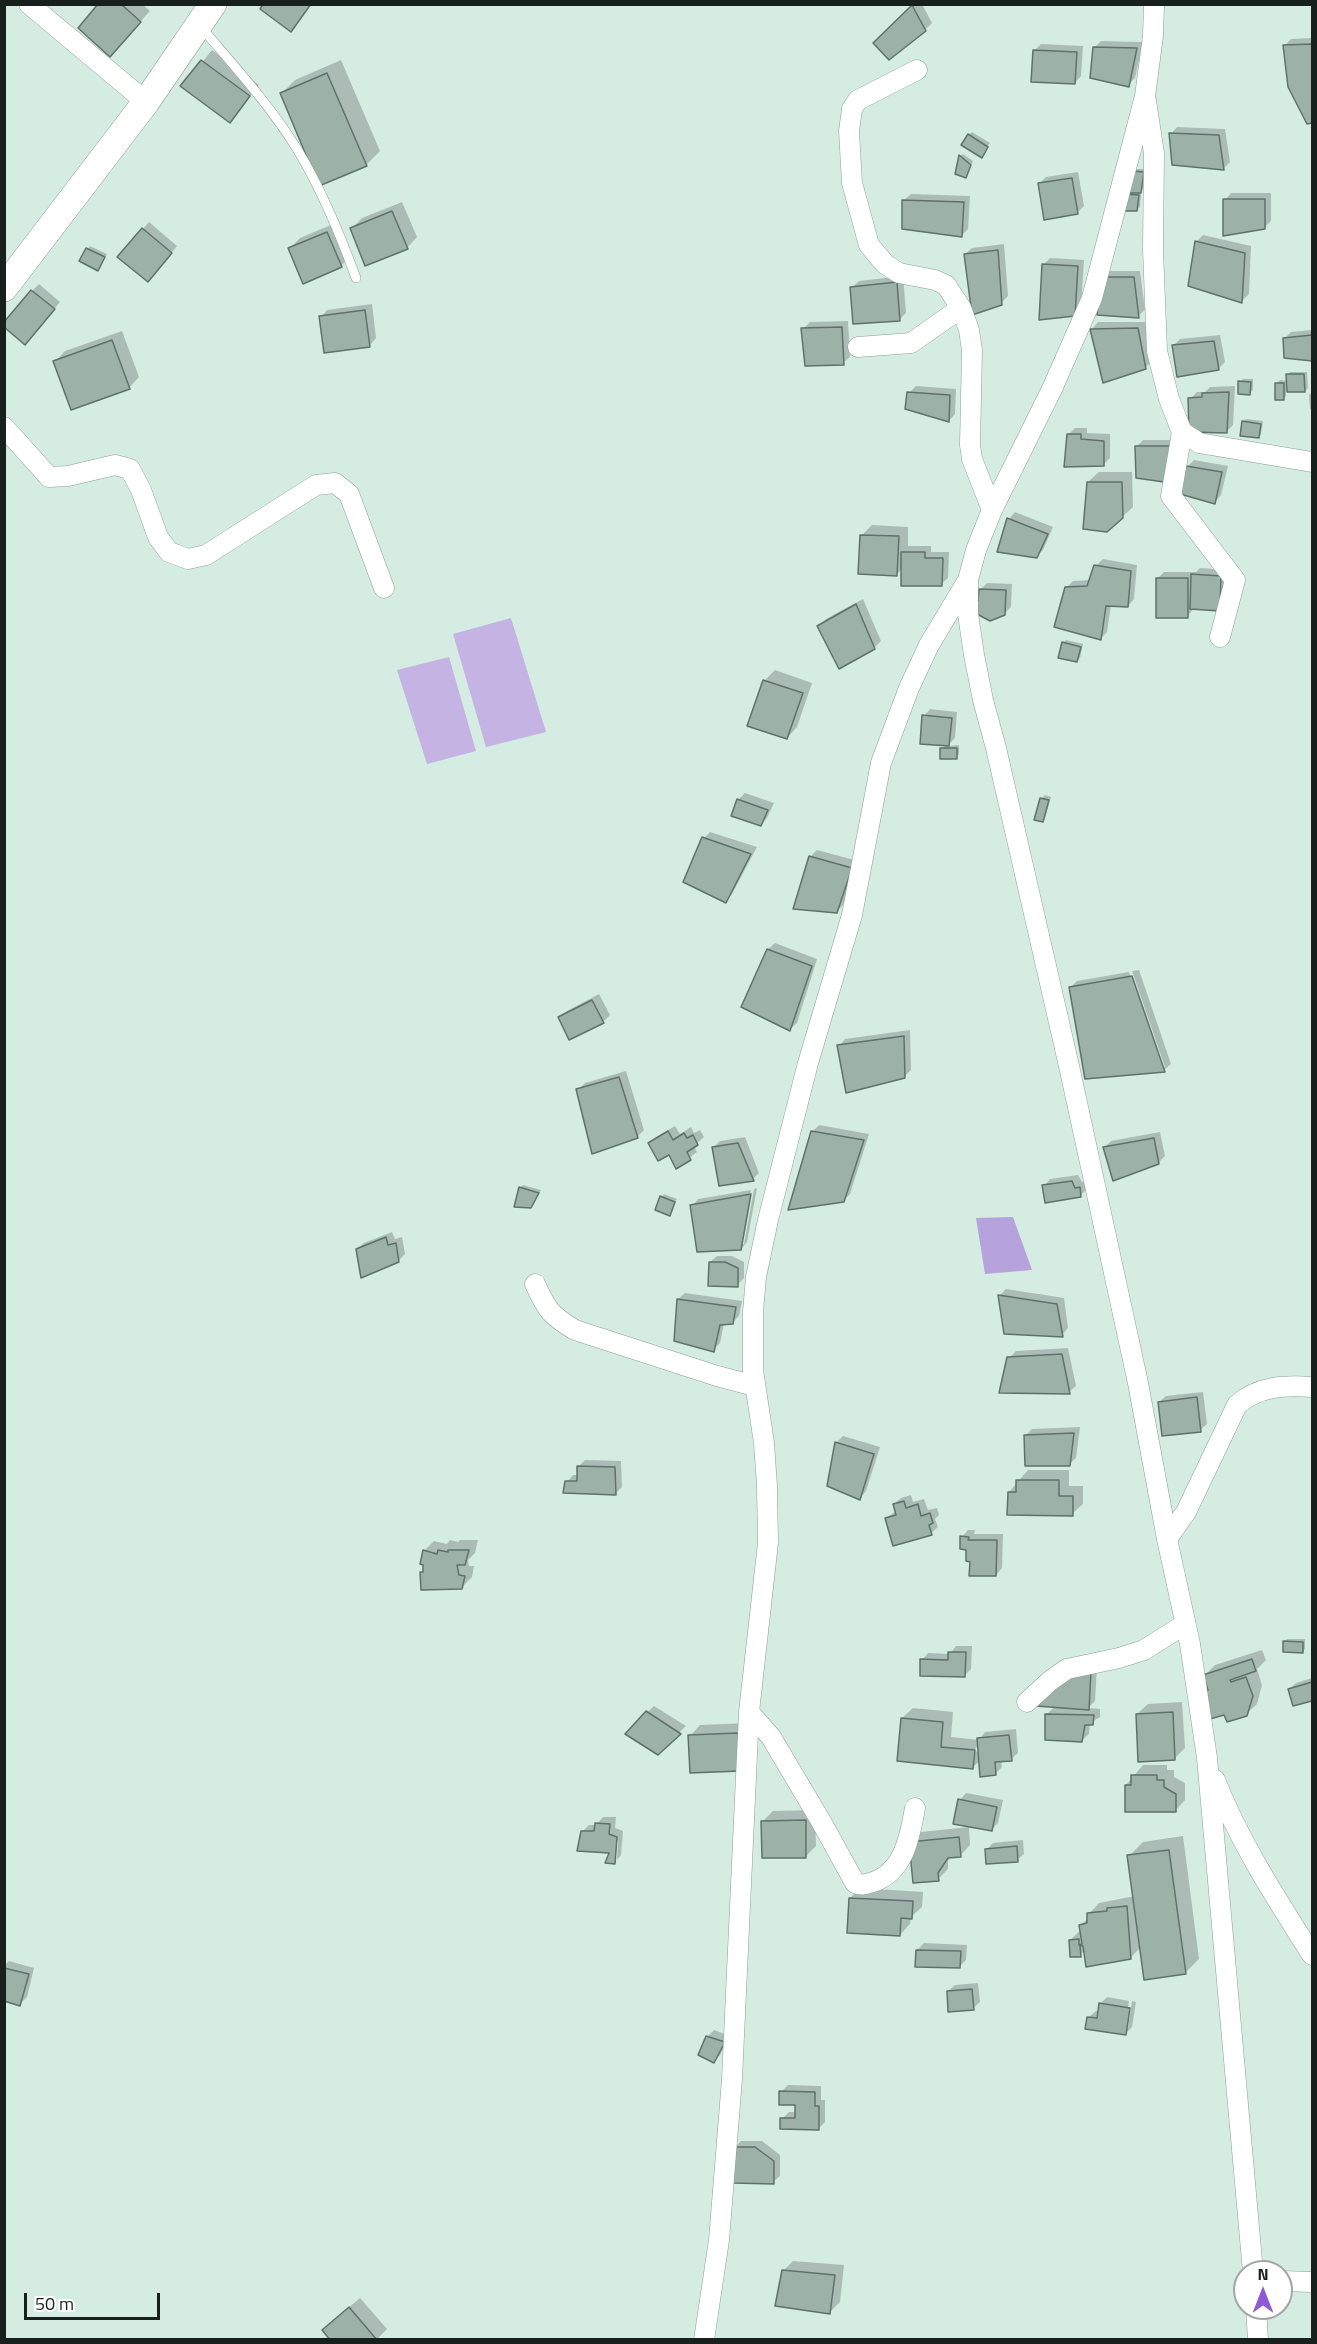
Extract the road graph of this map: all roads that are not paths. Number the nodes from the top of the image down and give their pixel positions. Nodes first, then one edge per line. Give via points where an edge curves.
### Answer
1 (29, 4) edge
2 (1154, 4) edge
3 (206, 15) edge
4 (916, 70) dead end
5 (1145, 96) junction
6 (146, 102) junction
7 (356, 278) dead end
8 (4, 288) edge
9 (961, 308) junction
10 (858, 347) dead end
11 (4, 427) edge
12 (1182, 432) junction
13 (1312, 462) edge
14 (992, 510) junction
15 (968, 580) junction
16 (384, 588) dead end
17 (1220, 637) dead end
18 (535, 1284) dead end
19 (755, 1386) junction
20 (1312, 1388) edge
21 (1167, 1539) junction
22 (1185, 1624) junction
23 (1027, 1702) dead end
24 (749, 1712) junction
25 (1207, 1758) junction
26 (915, 1808) dead end
27 (1312, 1955) edge
28 (1252, 2260) edge
29 (1293, 2282) edge
30 (1312, 2283) edge
31 (1257, 2320) edge
32 (704, 2340) edge
33 (1258, 2340) edge

1 - 6 street
2 - 5 street
3 - 6 main road
3 - 7 lane via 297,149 336,222
4 - 9 street via 858,100 852,110 852,183 869,245 885,264 899,273 946,285
5 - 12 street via 1154,153 1157,351
5 - 14 street via 1092,297
6 - 8 main road
9 - 10 street via 911,343
9 - 14 street via 972,350 970,446
11 - 16 street via 49,477 115,465 130,470 158,537 169,552 188,559 206,555 316,485 335,483 349,494
12 - 13 street via 1199,443
12 - 17 street via 1171,496 1235,580
14 - 15 street
15 - 19 street via 929,645 880,763 852,915 802,1085 756,1277
15 - 21 street via 968,614 983,700 1138,1383
18 - 19 street via 555,1318 575,1330
19 - 24 street via 768,1486 768,1543
20 - 21 street via 1264,1389 1237,1405 1186,1512
21 - 22 street
22 - 23 street via 1144,1650 1067,1669
22 - 25 street
24 - 26 street via 771,1737 855,1883 877,1880 900,1861
24 - 32 street via 732,2079 719,2240
25 - 27 street via 1240,1837
25 - 28 street
29 - 30 street
31 - 33 street

